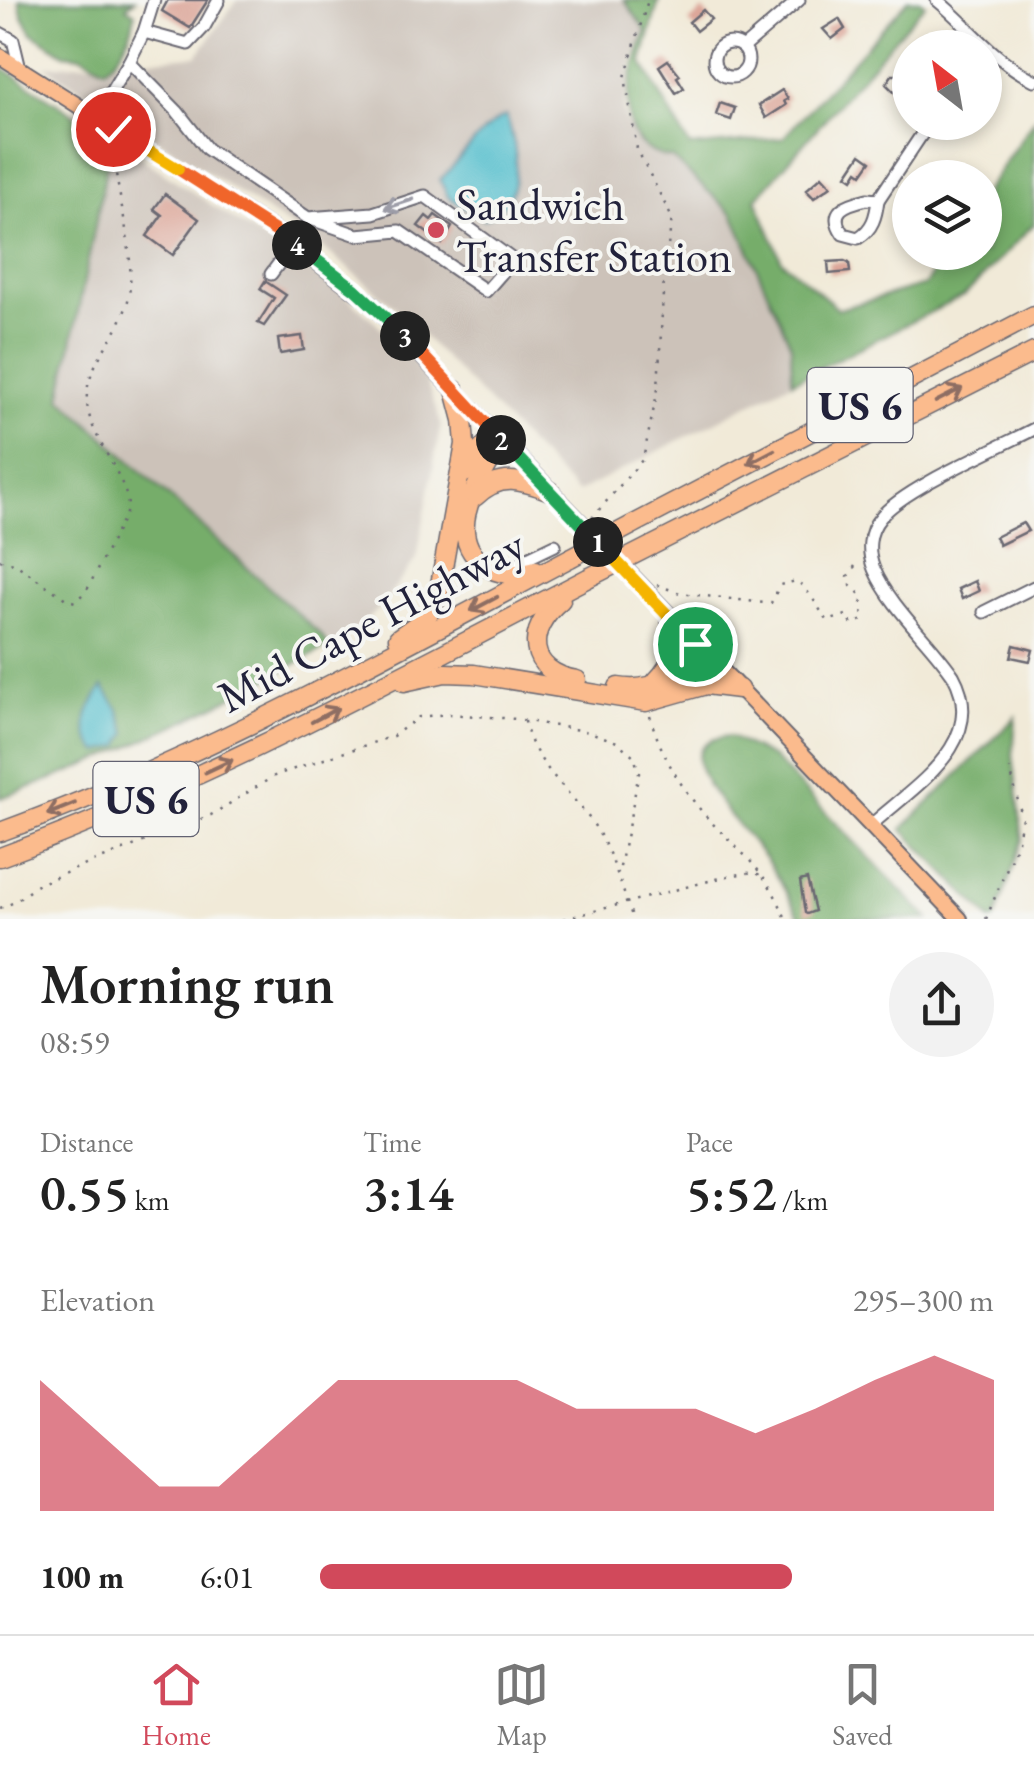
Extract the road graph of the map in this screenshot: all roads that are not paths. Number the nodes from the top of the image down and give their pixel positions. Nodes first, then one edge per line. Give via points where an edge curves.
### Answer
1 (154, 0) edge
2 (219, 0) edge
3 (798, 0) edge
4 (936, 0) edge
5 (970, 30) edge
6 (144, 32) junction
7 (0, 33) edge
8 (744, 48) dead end
9 (0, 56) edge
10 (129, 62) junction
11 (1002, 63) edge
12 (20, 69) junction
13 (1034, 80) edge
14 (95, 118) junction
15 (918, 140) edge
16 (878, 200) dead end
17 (308, 218) junction
18 (294, 243) junction
19 (271, 274) dead end
20 (1034, 312) edge
21 (1034, 352) edge
22 (455, 390) junction
23 (1034, 429) edge
24 (499, 437) junction
25 (550, 492) junction
26 (463, 498) junction
27 (555, 545) dead end
28 (570, 558) junction
29 (496, 572) junction
30 (588, 578) junction
31 (1034, 587) edge
32 (984, 612) dead end
33 (670, 618) junction
34 (707, 656) junction
35 (739, 689) junction
36 (675, 695) junction
37 (361, 696) junction
38 (646, 696) junction
39 (278, 712) junction
40 (289, 734) junction
41 (870, 826) junction
42 (0, 832) edge
43 (0, 857) edge
44 (960, 919) edge

1 - 6 street
2 - 6 street via 188,44
3 - 8 street
4 - 5 street
6 - 10 street
7 - 12 street via 12,40
9 - 12 main road
10 - 14 street
10 - 17 street via 207,149
11 - 13 street
12 - 14 main road
14 - 18 main road
15 - 16 street
17 -> 17 street via 357,235 399,231 486,291 513,260 425,196 373,212
18 - 19 street
18 - 22 main road via 371,303
20 -> 28 highway, Mid Cape Highway / US 6, bridge
30 -> 21 highway, Mid Cape Highway / US 6, bridge
22 - 24 main road
22 - 26 highway via 465,436
23 - 41 street via 911,493 872,531 874,570 952,675 965,712 945,756
24 - 25 main road
24 - 26 highway
25 - 26 highway via 502,480
25 - 33 main road
26 - 29 highway via 469,548
26 - 39 highway via 427,618
27 - 29 street
28 - 29 highway via 524,573
28 -> 39 highway, Mid Cape Highway / US 6
30 - 37 highway, Mid Cape Highway / US 6
30 - 38 highway via 539,624 536,645 543,664 561,678
31 - 32 street
33 - 34 main road
33 - 38 highway via 672,658
34 - 35 main road
34 - 36 highway
34 - 38 highway
35 - 36 highway via 706,685
35 - 41 main road
36 - 38 highway
37 - 38 highway via 459,673
40 -> 37 highway, Mid Cape Highway / US 6
39 - 40 street
39 -> 42 highway, Mid Cape Highway / US 6 via 175,762
43 -> 40 highway, Mid Cape Highway / US 6
41 - 44 main road

